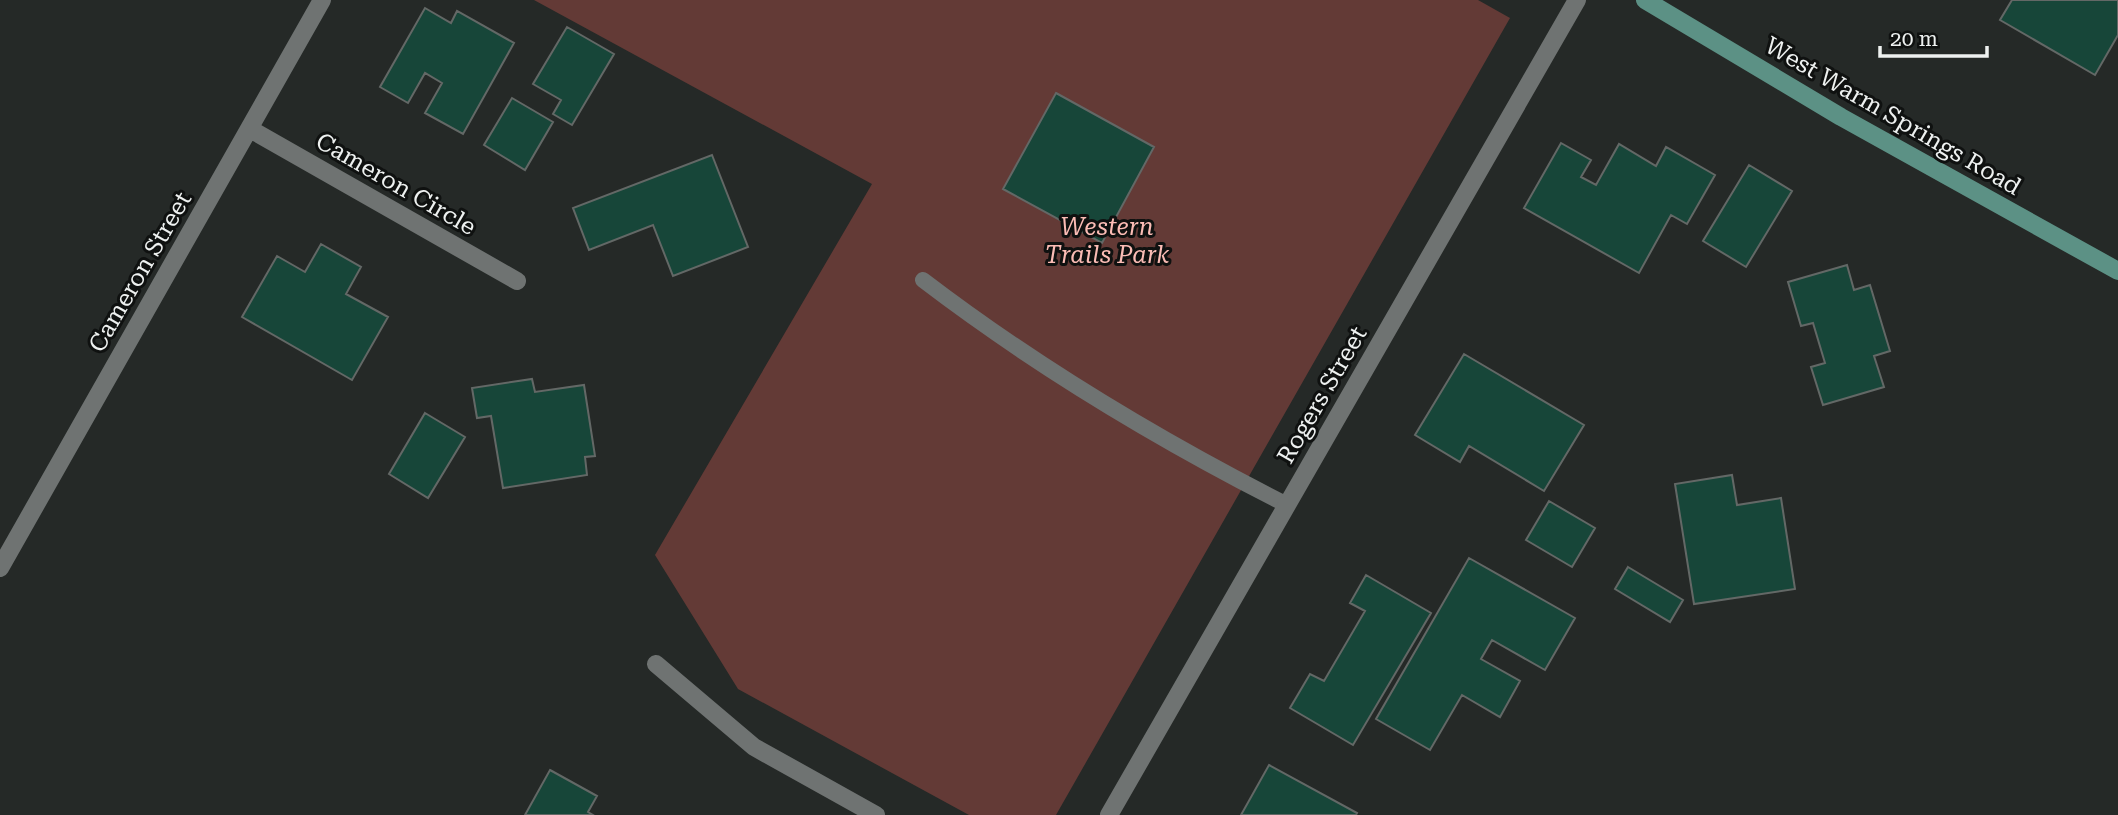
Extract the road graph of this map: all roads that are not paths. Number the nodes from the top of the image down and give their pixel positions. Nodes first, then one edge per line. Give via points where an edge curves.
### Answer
1 (322, 0) edge
2 (1577, 0) edge
3 (1645, 0) edge
4 (250, 129) junction
5 (2118, 271) edge
6 (923, 280) dead end
7 (517, 281) dead end
8 (1287, 505) junction
9 (0, 568) edge
10 (656, 664) dead end
11 (876, 815) edge
12 (1109, 815) edge

1 - 4 street, Cameron Street
2 - 8 street, Rogers Street
3 - 5 main road, West Warm Springs Road via 1841,117
4 - 7 street, Cameron Circle
4 - 9 street, Cameron Street
6 - 8 lane via 996,335 1126,418
8 - 12 street, Rogers Street
10 - 11 street via 754,747

